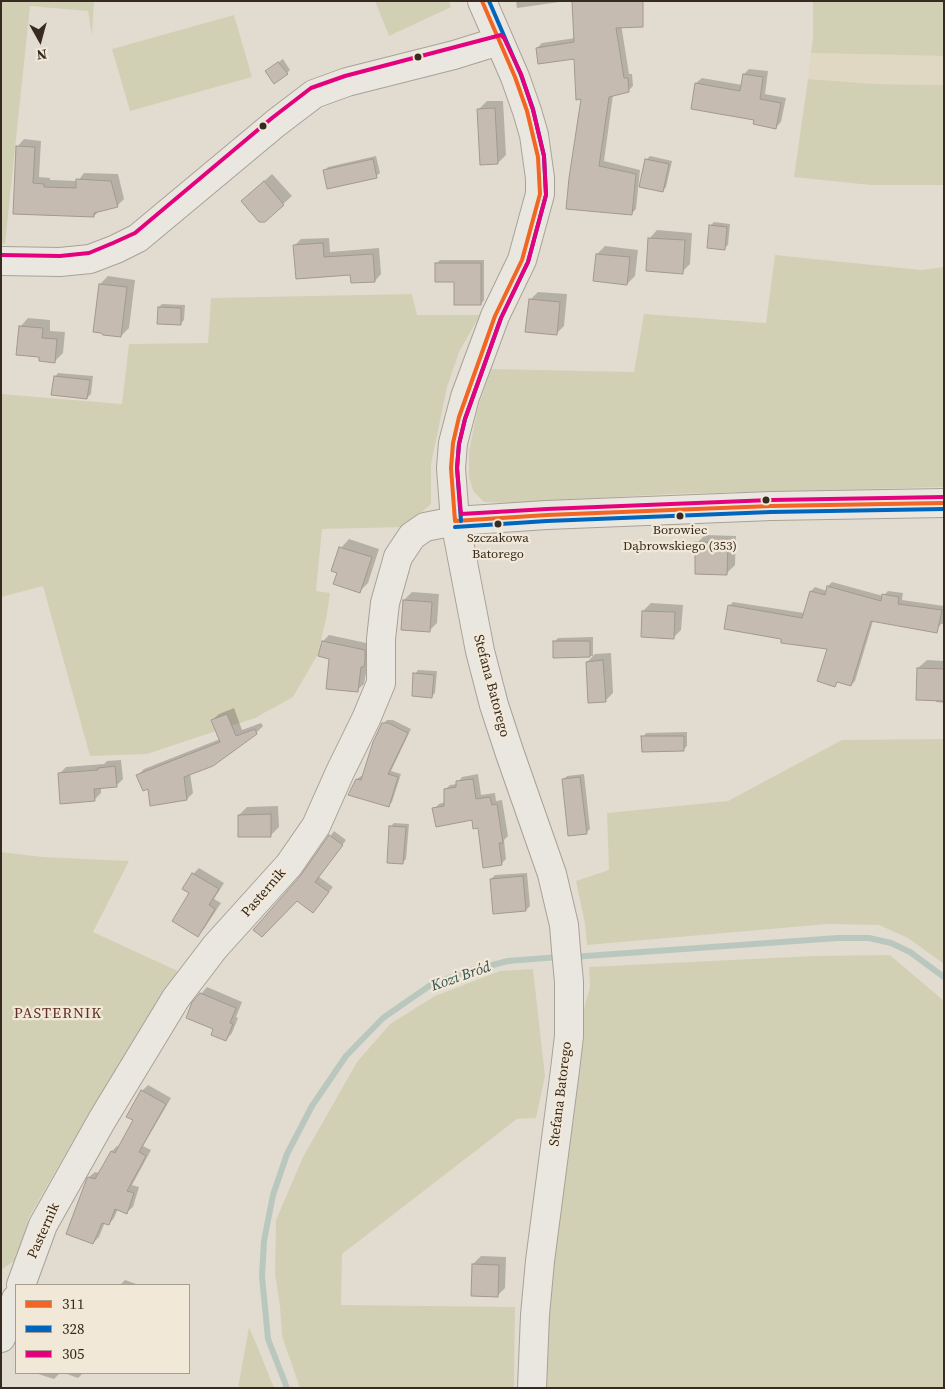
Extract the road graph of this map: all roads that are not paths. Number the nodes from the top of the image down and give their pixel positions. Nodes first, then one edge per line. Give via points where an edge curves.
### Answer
1 (482, 1) edge
2 (499, 41) junction
3 (1, 261) edge
4 (944, 503) edge
5 (456, 521) junction
6 (25, 1275) edge
7 (1, 1284) edge
8 (15, 1302) edge
9 (1, 1338) edge
10 (532, 1388) edge

1 - 2 street, Stefana Batorego
2 - 3 street via 314,94 138,238 116,249 90,259
2 - 5 street, Stefana Batorego via 528,111 538,157 540,194 522,260 495,316 459,417 451,468
4 - 5 street, Pasternik via 771,506
5 - 6 street, Pasternik via 425,528 412,536 398,557 385,603 381,683 316,826 176,998 43,1224
5 - 10 street, Stefana Batorego via 480,651 494,705 552,874 564,925 569,982 566,1070 540,1261
6 - 7 street, Pasternik
8 - 9 street

